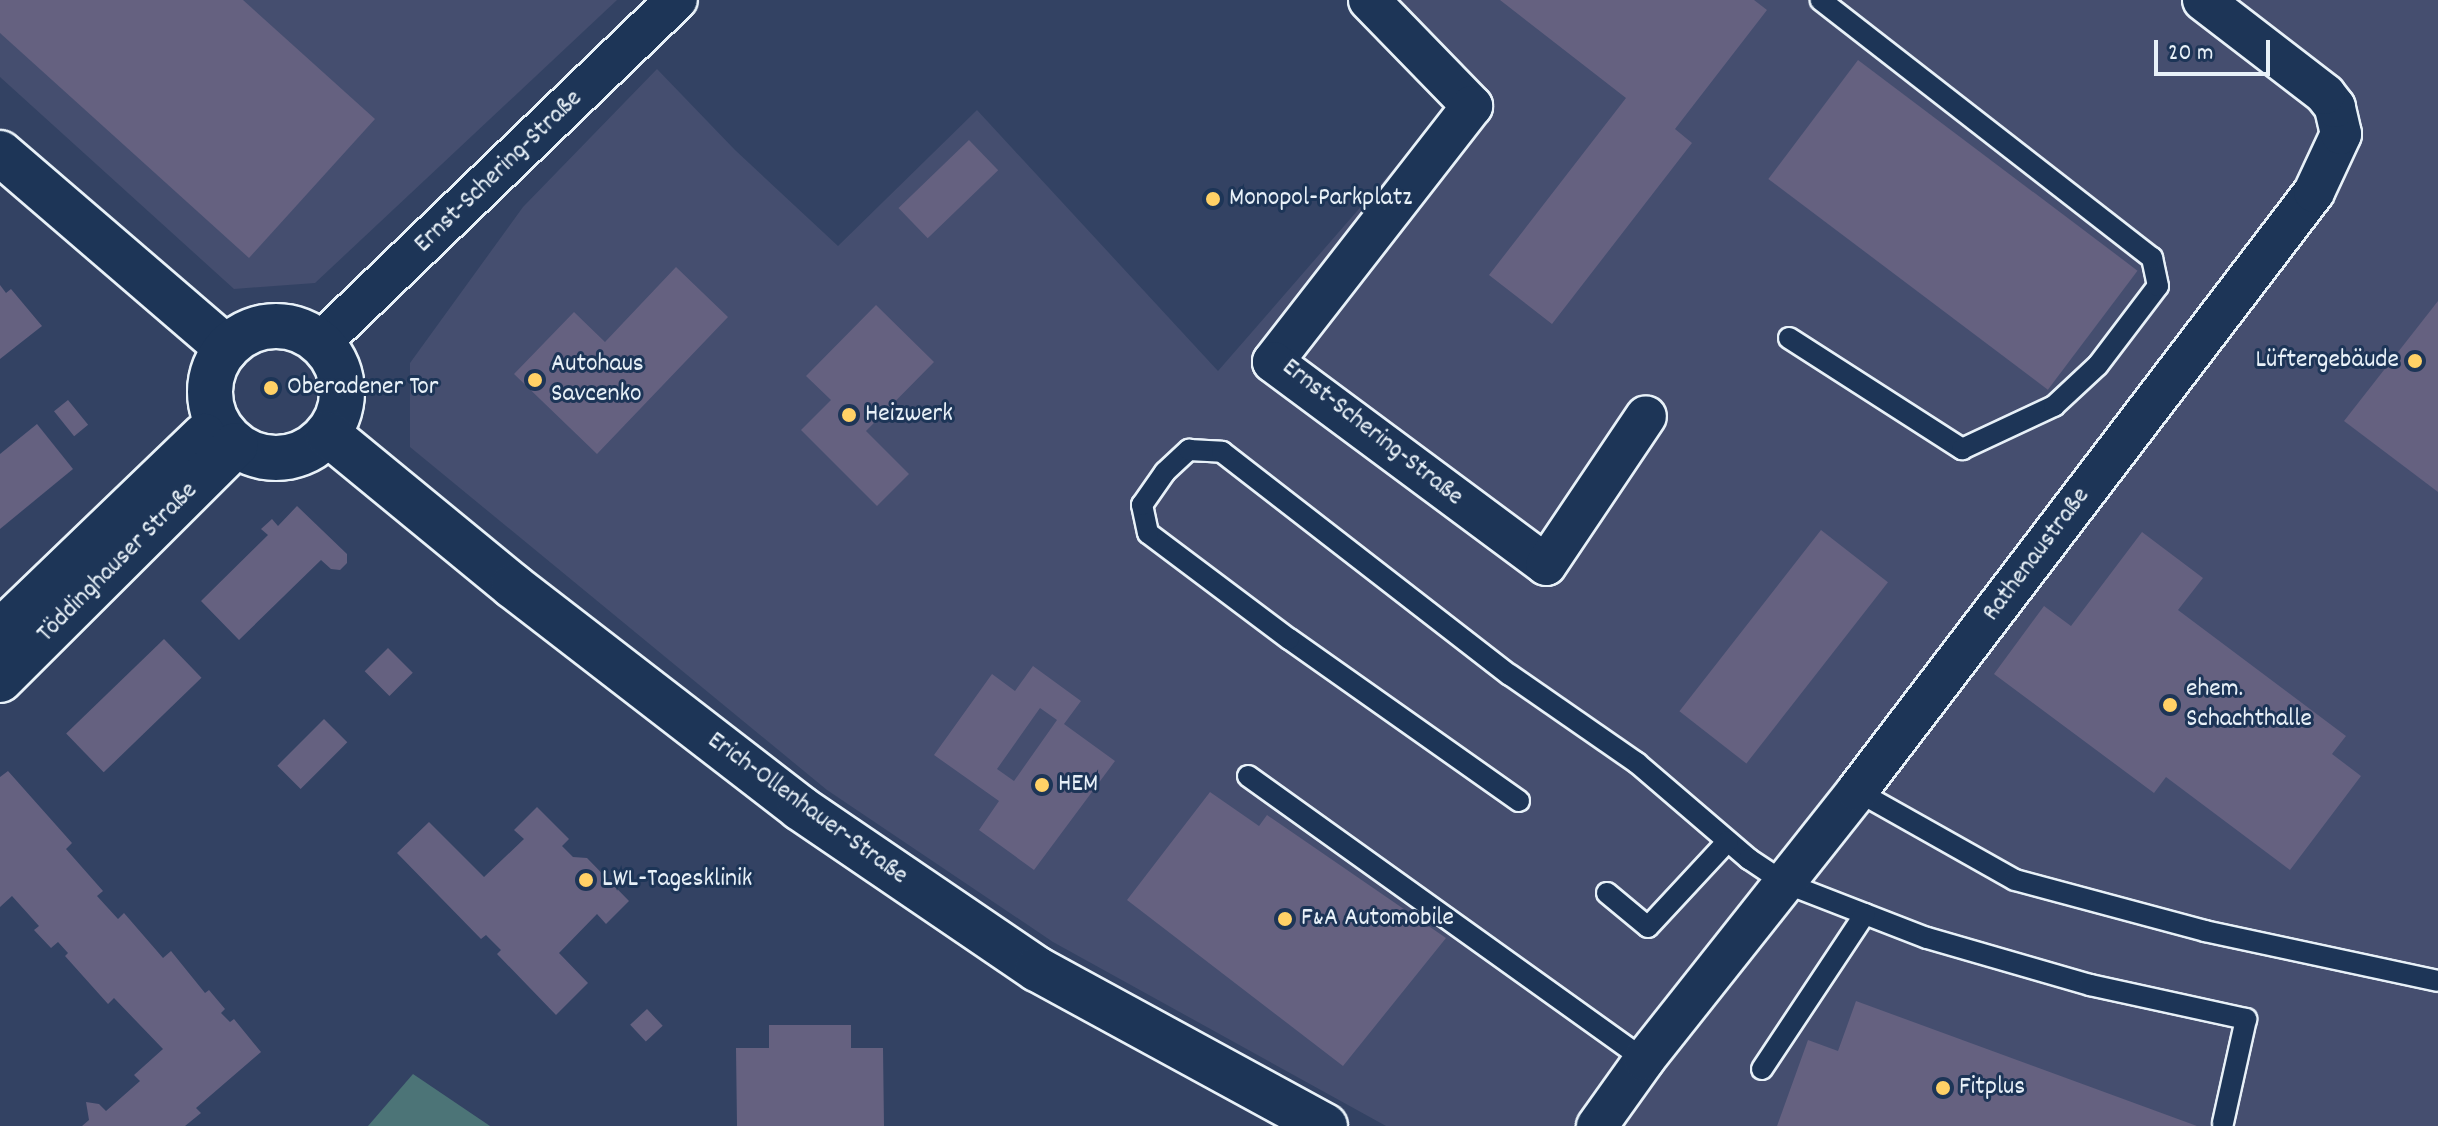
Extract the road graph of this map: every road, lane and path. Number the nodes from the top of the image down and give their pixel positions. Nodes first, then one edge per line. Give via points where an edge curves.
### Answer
1 (677, 0) edge
2 (1369, 0) edge
3 (1821, 0) edge
4 (2203, 0) edge
5 (0, 153) edge
6 (1789, 338) dead end
7 (320, 343) junction
8 (227, 348) junction
9 (1646, 416) dead end
10 (226, 434) junction
11 (328, 434) junction
12 (0, 632) edge
13 (0, 680) edge
14 (1248, 776) dead end
15 (1857, 791) junction
16 (1519, 801) dead end
17 (1728, 841) junction
18 (1785, 883) junction
19 (1607, 893) dead end
20 (1865, 914) junction
21 (2438, 981) edge
22 (1644, 1060) junction
23 (1762, 1069) dead end
24 (2223, 1123) dead end
25 (1325, 1126) edge
26 (1597, 1126) edge

1 - 7 street, Ernst-Schering-Straße
2 - 9 street, Ernst-Schering-Straße via 1472,106 1273,362 1546,565
3 - 6 lane via 2152,258 2158,286 2098,365 2054,406 1962,449
4 - 15 street, Rathenaustraße via 2325,94 2341,120 2336,150 2314,192
5 - 8 street
7 - 8 street via 298,330 273,326 247,333
7 - 11 street via 336,363 342,387 339,412
8 - 10 street via 211,384 211,404
10 - 11 street via 259,456 284,458 308,451
10 - 12 street, Töddinghauser Straße
10 - 13 street, Töddinghauser Straße
11 - 25 street, Erich-Ollenhauer-Straße via 501,577 800,808 1037,969
14 - 22 lane
15 - 18 street, Rathenaustraße
15 - 21 lane via 2015,880 2190,927
16 - 17 lane via 1148,533 1142,505 1165,472 1189,450 1222,452 1510,675 1637,763
17 - 18 lane
17 - 19 lane via 1648,927
18 - 20 lane
18 - 22 street, Rathenaustraße
20 - 23 lane
20 - 24 lane via 1927,938 2090,985 2246,1019
22 - 26 street, Rathenaustraße

